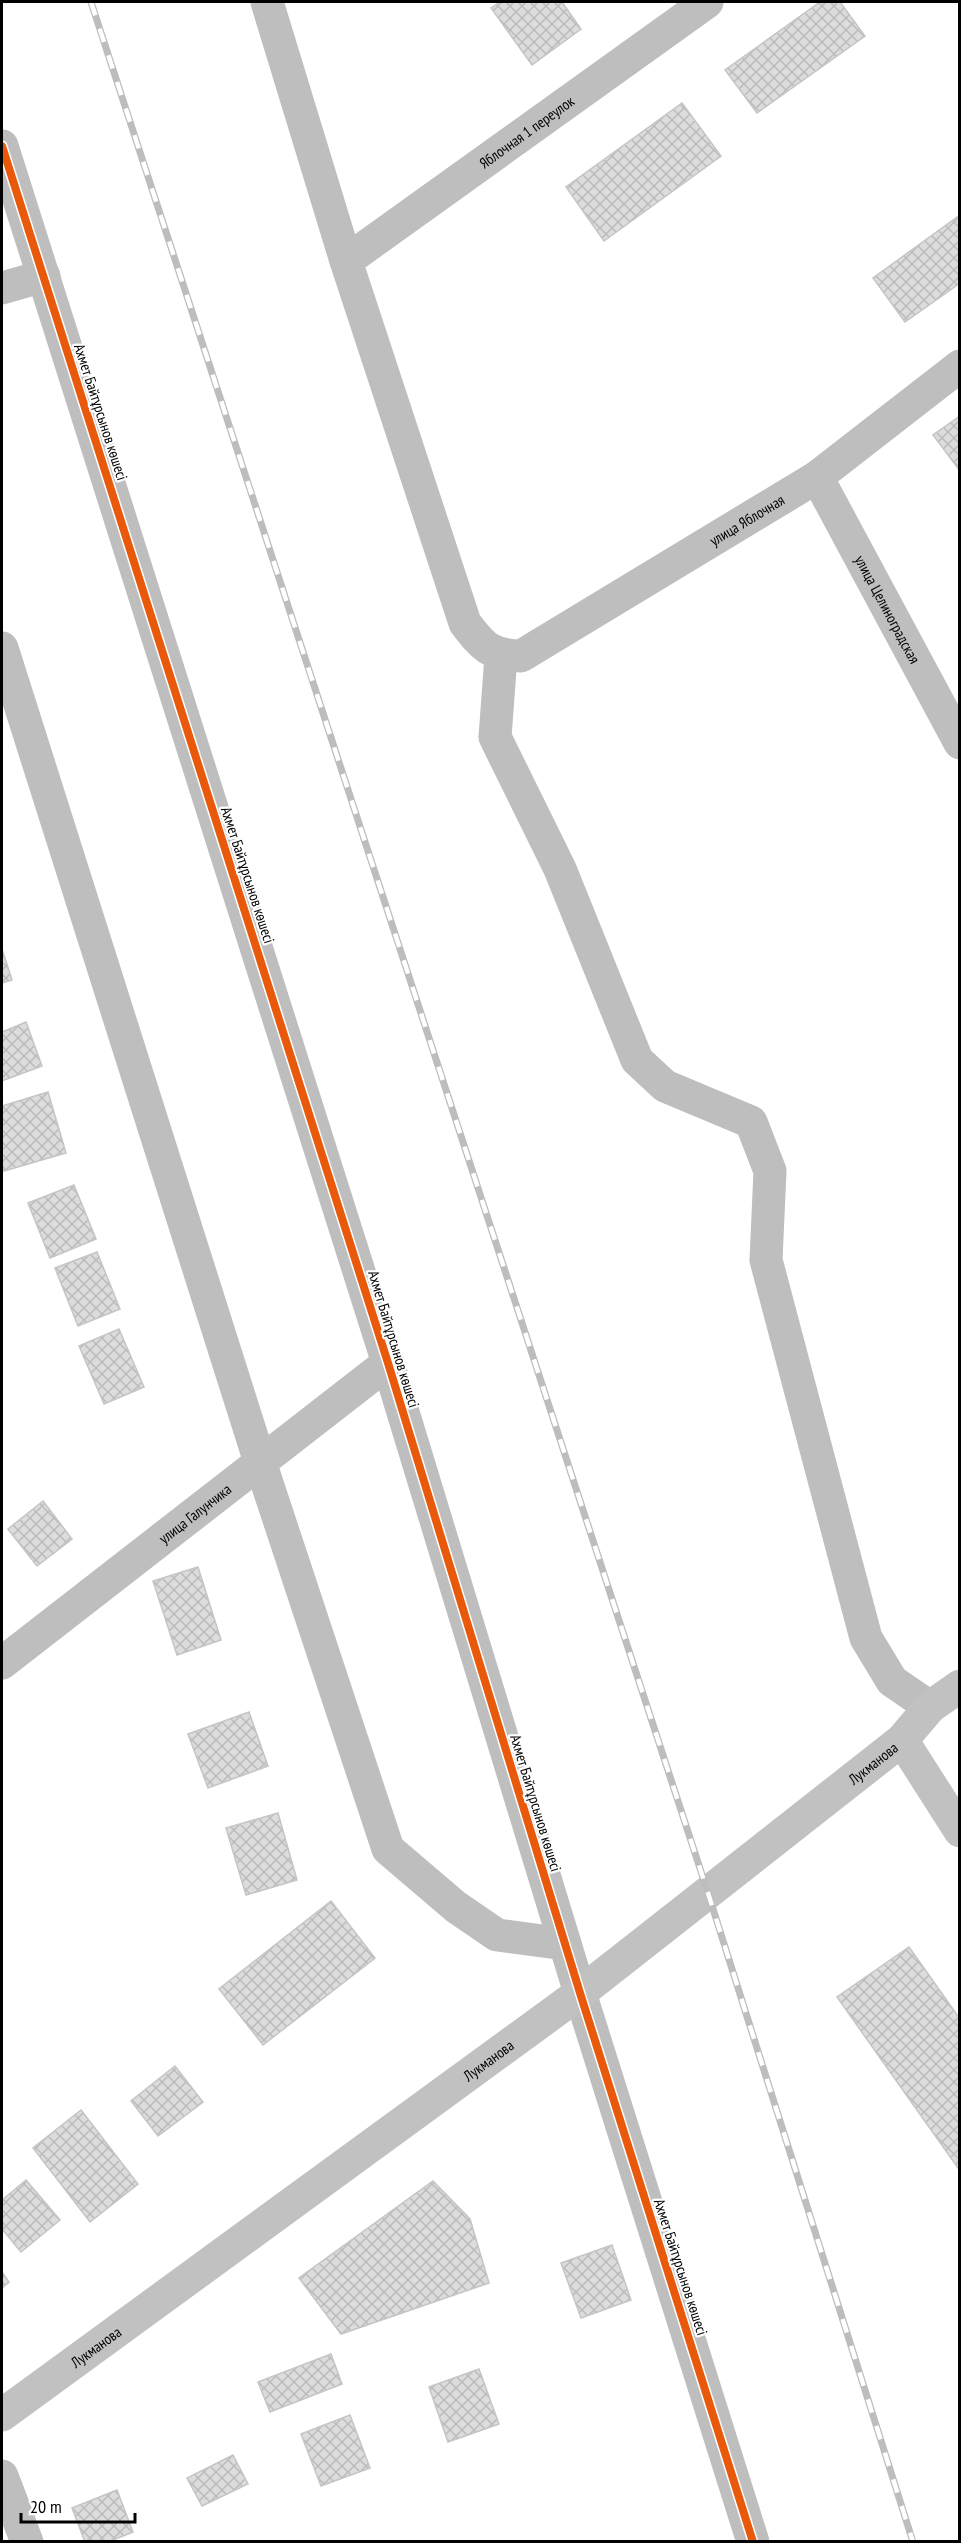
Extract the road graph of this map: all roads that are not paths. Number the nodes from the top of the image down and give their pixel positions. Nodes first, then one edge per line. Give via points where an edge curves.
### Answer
1 (267, 2) edge
2 (707, 2) edge
3 (2, 146) edge
4 (346, 261) junction
5 (44, 276) junction
6 (2, 288) edge
7 (960, 366) edge
8 (817, 477) junction
9 (2, 648) edge
10 (511, 656) junction
11 (960, 743) edge
12 (388, 1363) junction
13 (260, 1462) junction
14 (2, 1663) edge
15 (960, 1686) edge
16 (930, 1707) junction
17 (902, 1740) junction
18 (960, 1830) edge
19 (565, 1944) junction
20 (580, 1993) junction
21 (2, 2415) edge
22 (2, 2476) edge
23 (27, 2541) edge
24 (753, 2541) edge

1 - 4 street
2 - 4 street, Яблочная 1 переулок
3 - 5 street, Ахмет Байтұрсынов көшесі
4 - 10 street via 465,623 480,643
5 - 6 street
5 - 12 street, Ахмет Байтұрсынов көшесі
7 - 8 street, улица Яблочная
8 - 10 street, улица Яблочная
8 - 11 street, улица Целиноградская
9 - 13 street
10 - 16 street via 495,738 560,869 637,1060 664,1086 751,1122 770,1171 766,1260 867,1638 892,1681
12 - 13 street, улица Галунчика
12 - 19 street, Ахмет Байтұрсынов көшесі
13 - 14 street, улица Галунчика
13 - 19 street via 388,1849 497,1935
15 - 16 street, Лукманова
16 - 17 street, Лукманова
17 - 18 street
17 - 20 street, Лукманова
19 - 20 street, Ахмет Байтұрсынов көшесі
20 - 21 street, Лукманова
20 - 24 street, Ахмет Байтұрсынов көшесі
22 - 23 street

